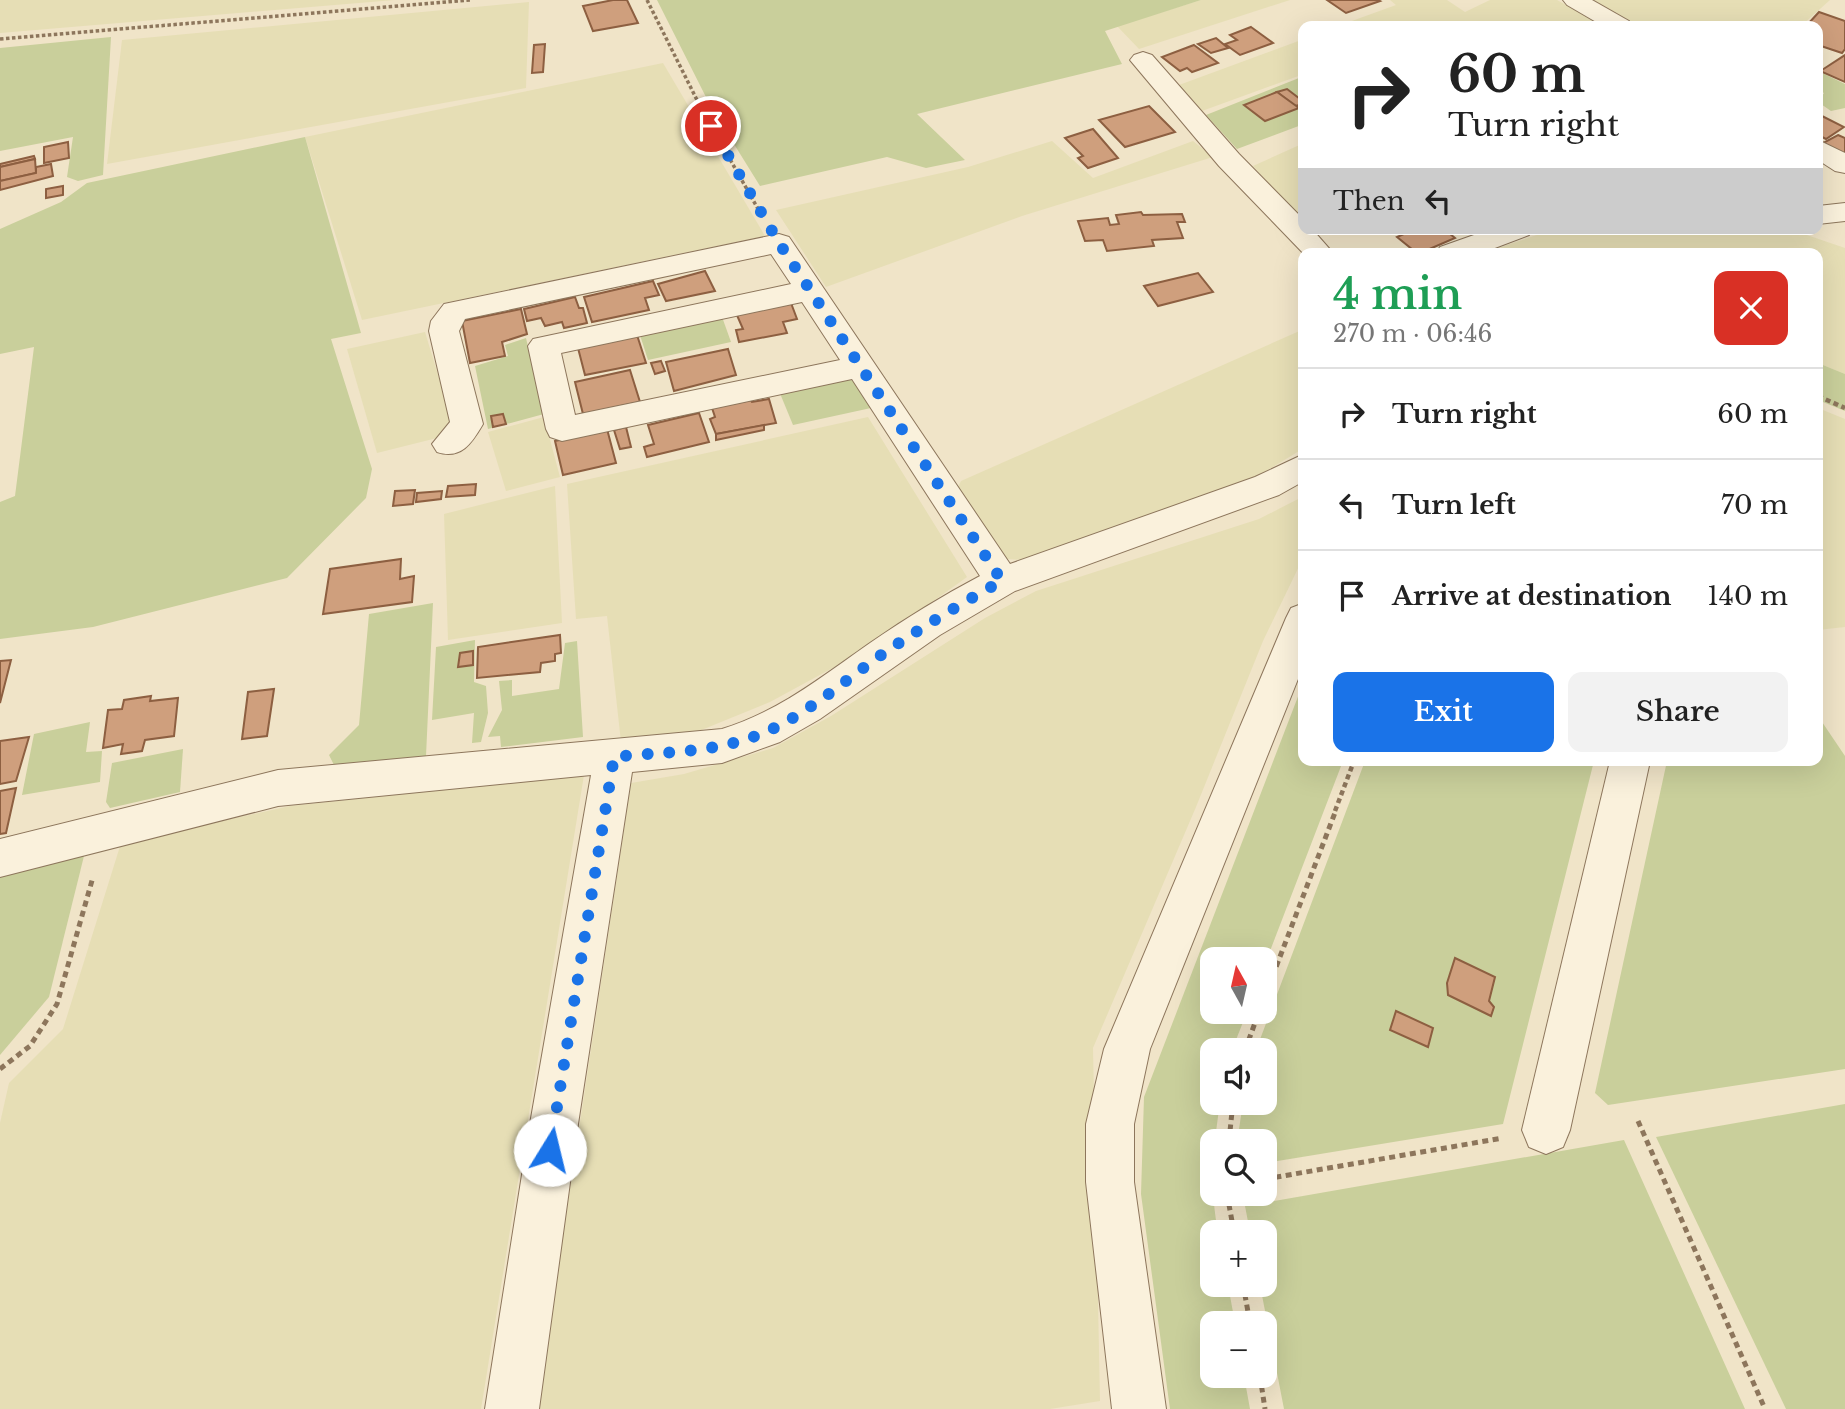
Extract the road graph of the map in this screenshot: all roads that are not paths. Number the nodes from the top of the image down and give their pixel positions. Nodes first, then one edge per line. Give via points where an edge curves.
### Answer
1 (1575, 0) edge
2 (1611, 21) edge
3 (1143, 60) dead end
4 (1823, 151) edge
5 (1845, 166) edge
6 (1845, 212) edge
7 (1823, 214) edge
8 (1298, 231) edge
9 (1302, 235) edge
10 (1502, 235) edge
11 (1314, 248) edge
12 (1467, 248) edge
13 (811, 290) junction
14 (862, 366) junction
15 (449, 444) dead end
16 (1298, 469) edge
17 (1002, 581) junction
18 (1298, 633) edge
19 (614, 757) junction
20 (1629, 766) edge
21 (0, 858) edge
22 (1546, 1130) road end
23 (512, 1409) edge
24 (1139, 1409) edge

1 - 2 street
3 - 8 street
4 - 5 street
6 - 7 street
9 - 11 street
10 - 12 street
13 - 14 street
13 - 14 street via 544,346 562,429
13 - 15 street via 779,243 455,311 444,331 467,424
14 - 17 street
16 - 17 street via 1267,486
17 - 19 street via 770,731 722,746
18 - 24 street via 1127,1049 1110,1124 1110,1181
19 - 21 street via 278,788
19 - 23 street
20 - 22 street

